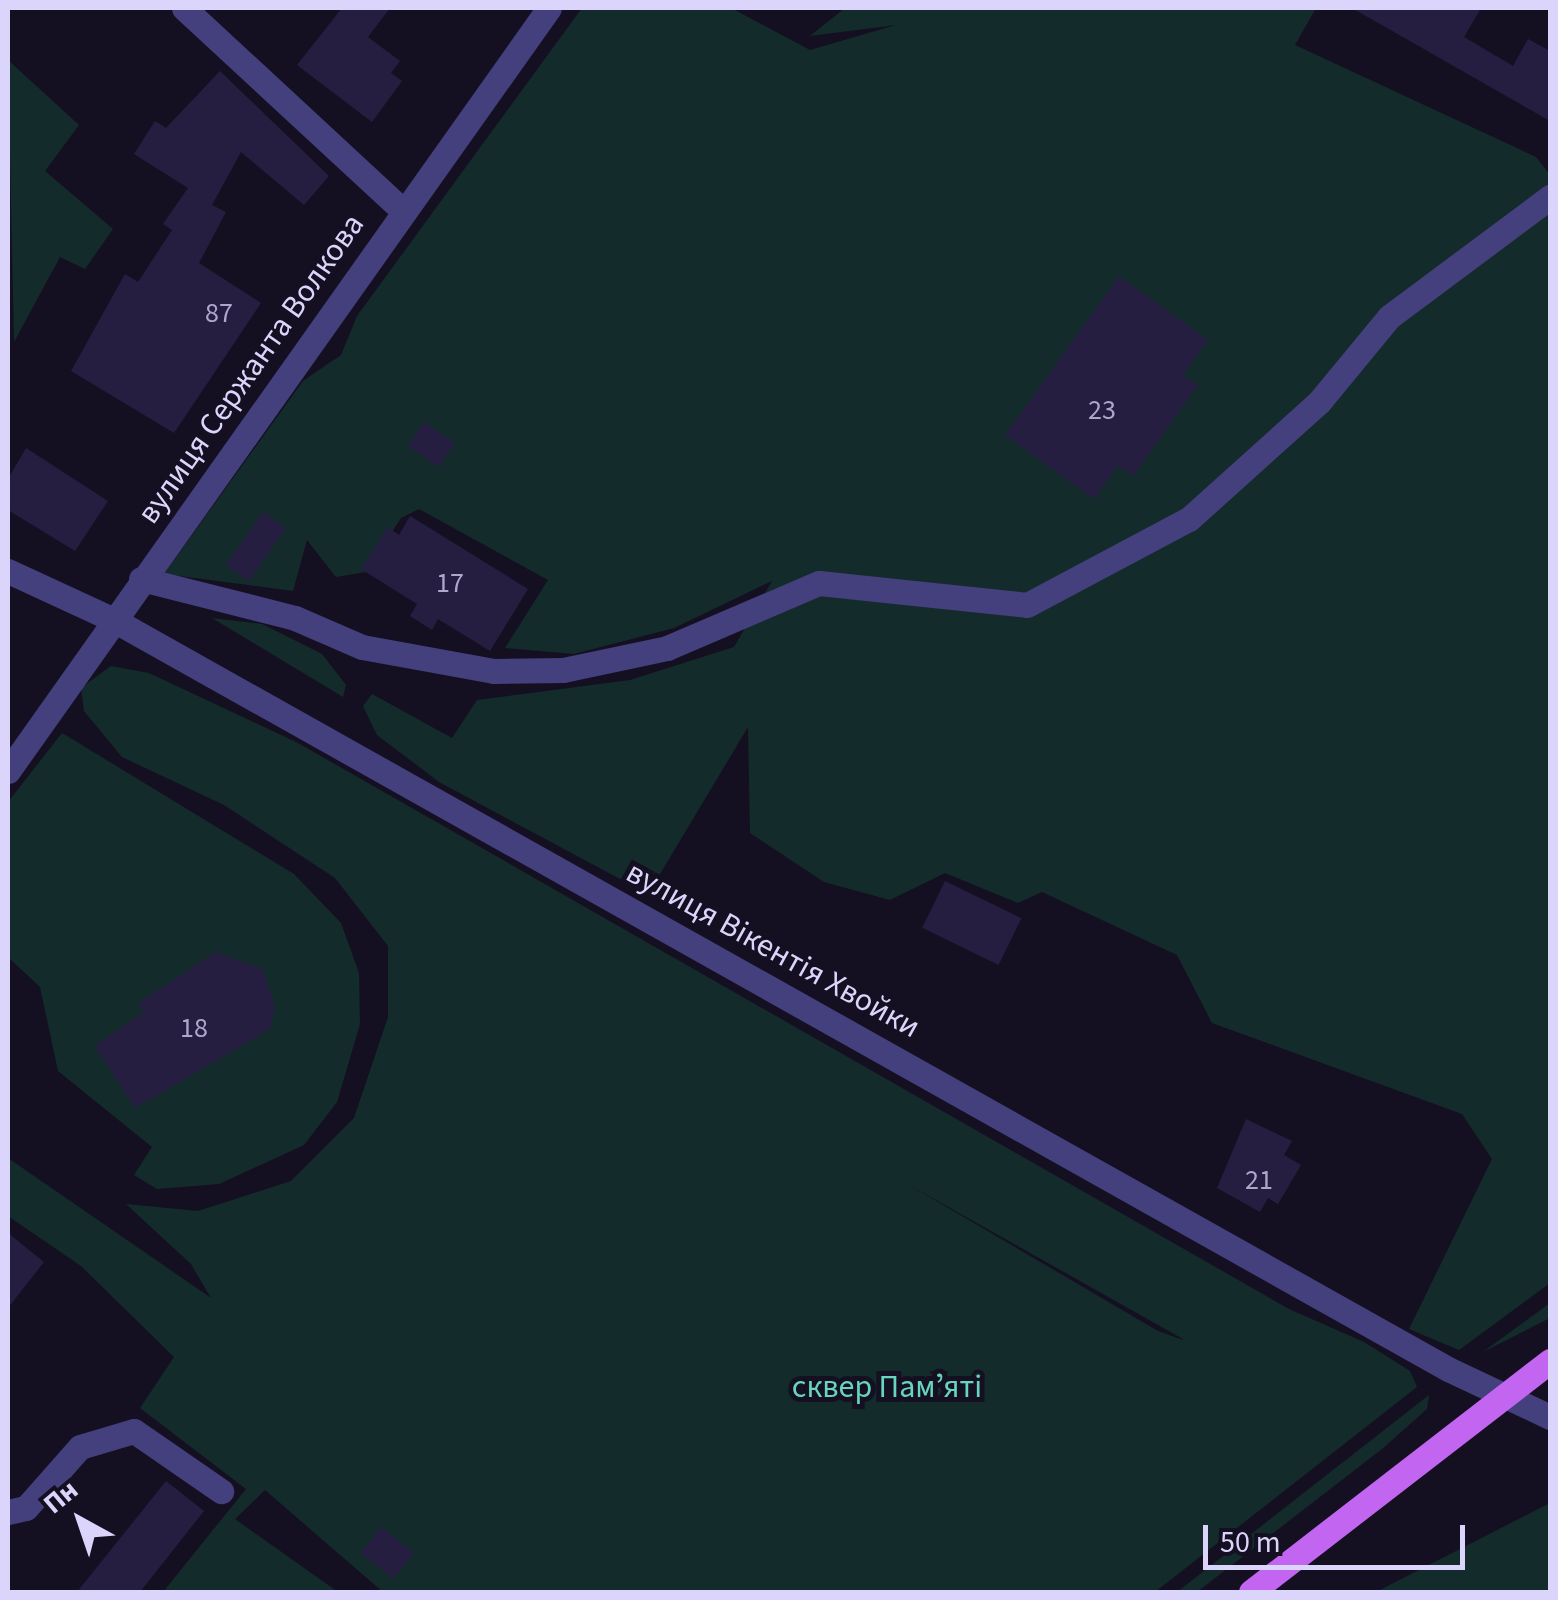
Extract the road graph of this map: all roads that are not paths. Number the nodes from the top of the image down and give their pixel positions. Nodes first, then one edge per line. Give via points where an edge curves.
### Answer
1 (184, 8) edge
2 (549, 8) edge
3 (1550, 197) edge
4 (403, 211) junction
5 (8, 571) edge
6 (141, 579) junction
7 (112, 620) junction
8 (8, 771) edge
9 (1550, 1361) edge
10 (1500, 1397) junction
11 (1550, 1416) edge
12 (221, 1491) dead end
13 (8, 1512) edge
14 (1251, 1592) edge

1 - 4 street
2 - 4 street, вулиця Сержанта Волкова
3 - 6 street via 1389,317 1319,402 1189,519 1027,604 819,583 667,648 562,670 494,671 362,647 295,618
4 - 6 street, вулиця Сержанта Волкова
5 - 7 street, вулиця Вікентія Хвойки
6 - 7 street, вулиця Сержанта Волкова
7 - 8 street, вулиця Сержанта Волкова
7 - 10 street, вулиця Вікентія Хвойки
9 - 10 main road
10 - 11 street, вулиця Вікентія Хвойки
10 - 14 main road
12 - 13 street via 134,1431 80,1447 26,1508

